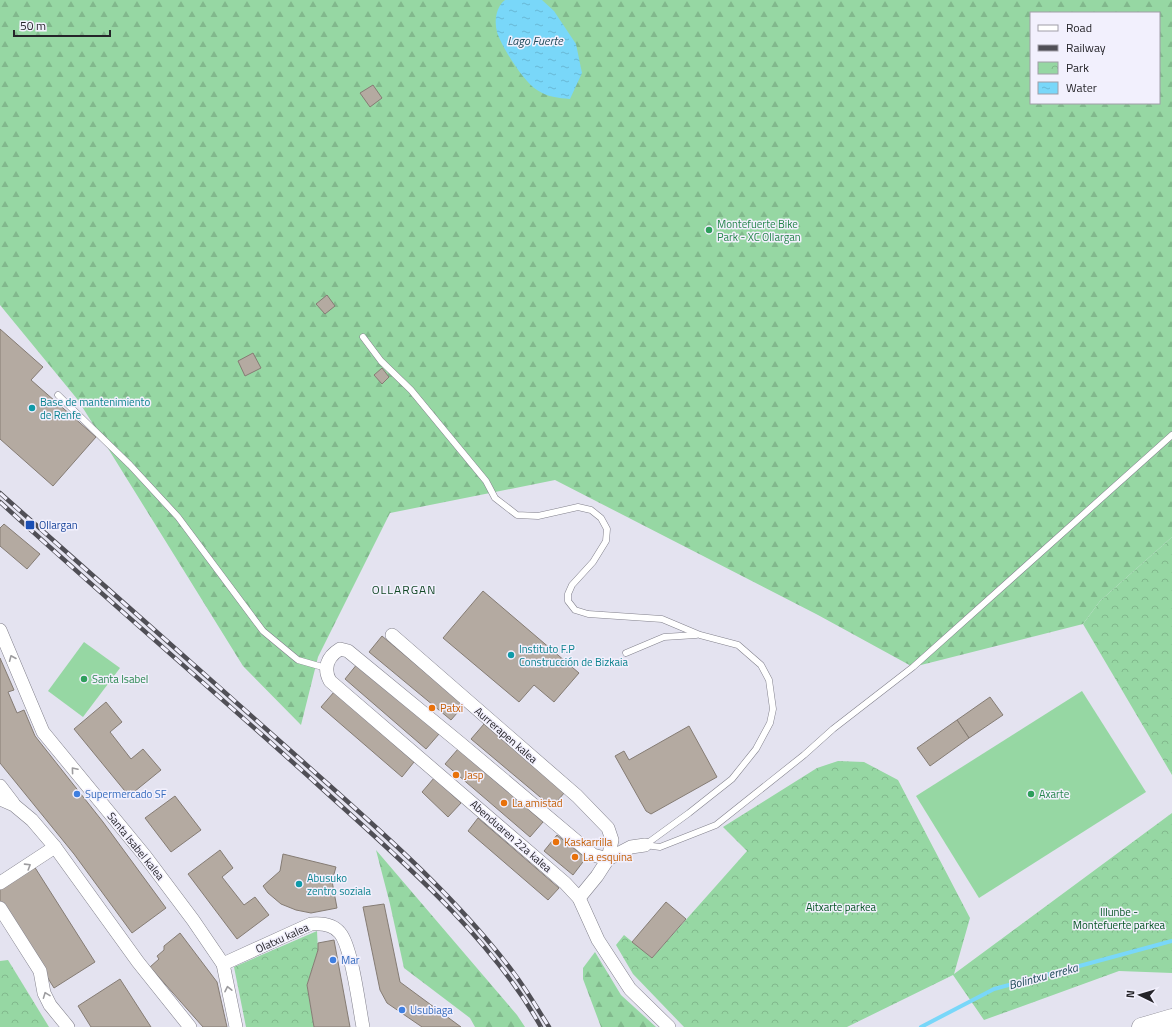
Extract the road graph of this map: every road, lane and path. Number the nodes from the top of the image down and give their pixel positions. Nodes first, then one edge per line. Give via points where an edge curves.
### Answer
1 (364, 337) dead end
2 (58, 395) dead end
3 (1172, 434) edge
4 (0, 630) edge
5 (392, 635) dead end
6 (700, 635) junction
7 (626, 653) dead end
8 (326, 668) junction
9 (0, 786) edge
10 (0, 799) edge
11 (14, 805) junction
12 (645, 845) junction
13 (55, 847) junction
14 (608, 859) junction
15 (0, 883) edge
16 (579, 898) junction
17 (0, 908) edge
18 (223, 964) junction
19 (1172, 1018) edge
20 (68, 1027) edge
21 (190, 1027) edge
22 (236, 1027) edge
23 (363, 1027) edge
24 (669, 1027) edge
25 (1141, 1027) edge

1 - 6 lane via 381,361 411,390 486,481 495,498 517,515 538,516 578,507 591,510 601,518 606,529 606,541 568,594 568,601 575,610 588,614 662,619
2 - 8 lane via 178,516 263,631 298,660
3 - 12 lane via 913,667 716,825 660,847
18 -> 4 street, Santa Isabel kalea via 145,856 42,732
5 - 14 street, Aurrerapen kalea via 577,796 608,828 612,840
6 - 7 lane via 664,637
6 - 12 lane via 738,645 761,665 770,680 773,710 770,723 756,749 732,779
8 - 14 street via 333,653 340,649 348,651 593,855
8 - 16 street, Abenduaren 22a kalea via 330,681 565,883
9 - 11 street
10 - 11 street
11 - 13 street via 32,820
12 - 14 street via 631,847
15 -> 13 street
13 - 21 street via 138,962
14 - 16 street
16 - 24 street, Abenduaren 22a kalea via 598,940 630,989
20 -> 17 street via 50,1005 44,994 40,971
22 -> 18 street, Santa Isabel kalea
18 - 23 street, Olatxu kalea via 311,924 331,926 340,933 347,946
19 - 25 street

